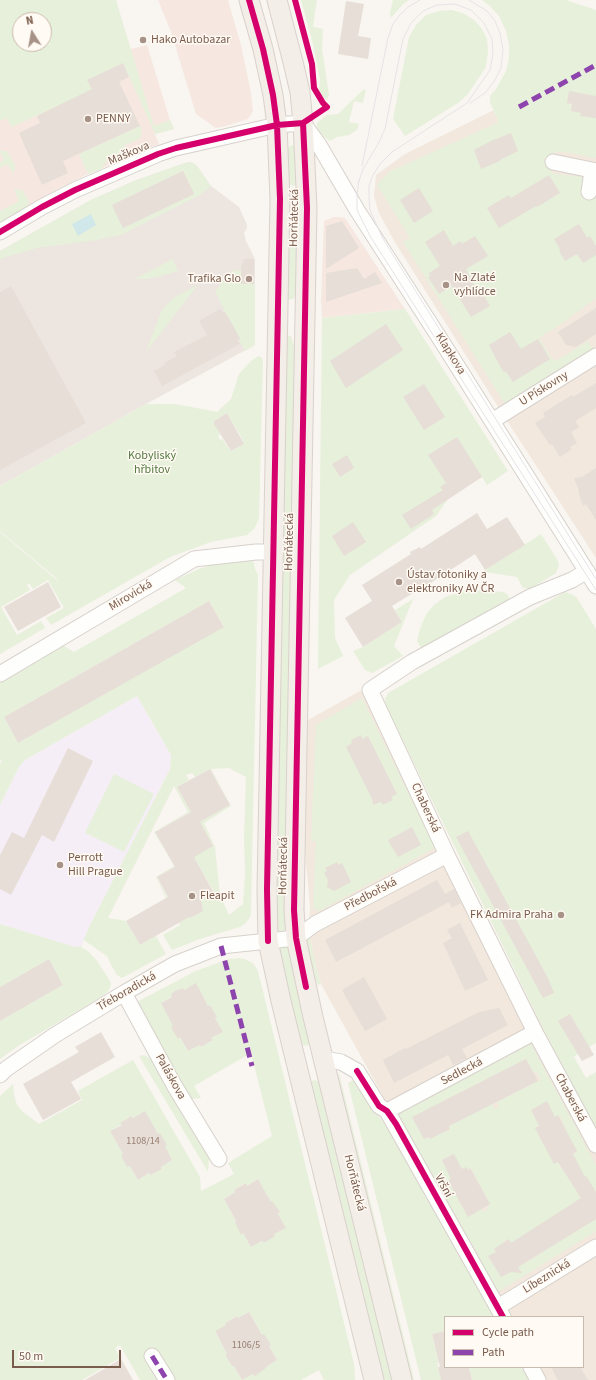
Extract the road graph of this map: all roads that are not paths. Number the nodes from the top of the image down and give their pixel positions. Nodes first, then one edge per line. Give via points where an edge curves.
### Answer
1 (249, 0) edge
2 (276, 0) edge
3 (303, 123) junction
4 (277, 125) junction
5 (553, 162) dead end
6 (594, 171) edge
7 (589, 192) dead end
8 (0, 232) edge
9 (596, 356) edge
10 (492, 421) junction
11 (273, 552) junction
12 (587, 571) junction
13 (596, 584) edge
14 (0, 674) edge
15 (447, 855) junction
16 (296, 938) junction
17 (268, 941) junction
18 (124, 993) junction
19 (535, 1032) junction
20 (324, 1058) junction
21 (297, 1065) junction
22 (0, 1075) edge
23 (387, 1111) junction
24 (596, 1145) edge
25 (219, 1159) dead end
26 (596, 1247) edge
27 (501, 1312) edge
28 (152, 1356) dead end
29 (532, 1368) edge
30 (167, 1380) edge
31 (374, 1380) edge
32 (402, 1380) edge
33 (538, 1380) edge

1 - 4 main road, Horňátecká via 263,49
2 - 3 main road, Horňátecká via 295,69
3 - 4 street
3 - 10 street, Klapkova
3 - 16 main road, Horňátecká via 307,208 294,910
4 - 8 street, Maškova via 190,144 158,154 75,190
4 - 11 main road, Horňátecká via 280,199
5 - 6 street
6 - 7 street
9 - 10 street, U Pískovny
10 - 12 street, Klapkova
11 - 14 street, Mirovická via 194,559
11 - 17 main road, Horňátecká via 266,890
12 - 13 street, Klapkova
12 - 15 street, Chaberská via 502,612 412,662 370,690
15 - 16 street, Předbořská via 315,924
15 - 19 street, Chaberská
16 - 17 street, Třeboradická
16 - 20 main road, Horňátecká
17 - 18 street, Třeboradická via 221,946 175,964
17 - 21 main road, Horňátecká
18 - 22 street, Třeboradická via 55,1035
18 - 25 street, Paláskova via 177,1091
19 - 23 street, Sedlecká
19 - 24 street, Chaberská
20 - 21 main road, Vršní
20 - 23 street, Vršní via 341,1062 357,1071 380,1106
20 - 32 main road, Horňátecká
21 - 31 main road, Horňátecká
23 - 27 street, Vršní
26 - 27 street, Líbeznická
28 - 30 street
29 - 33 street

